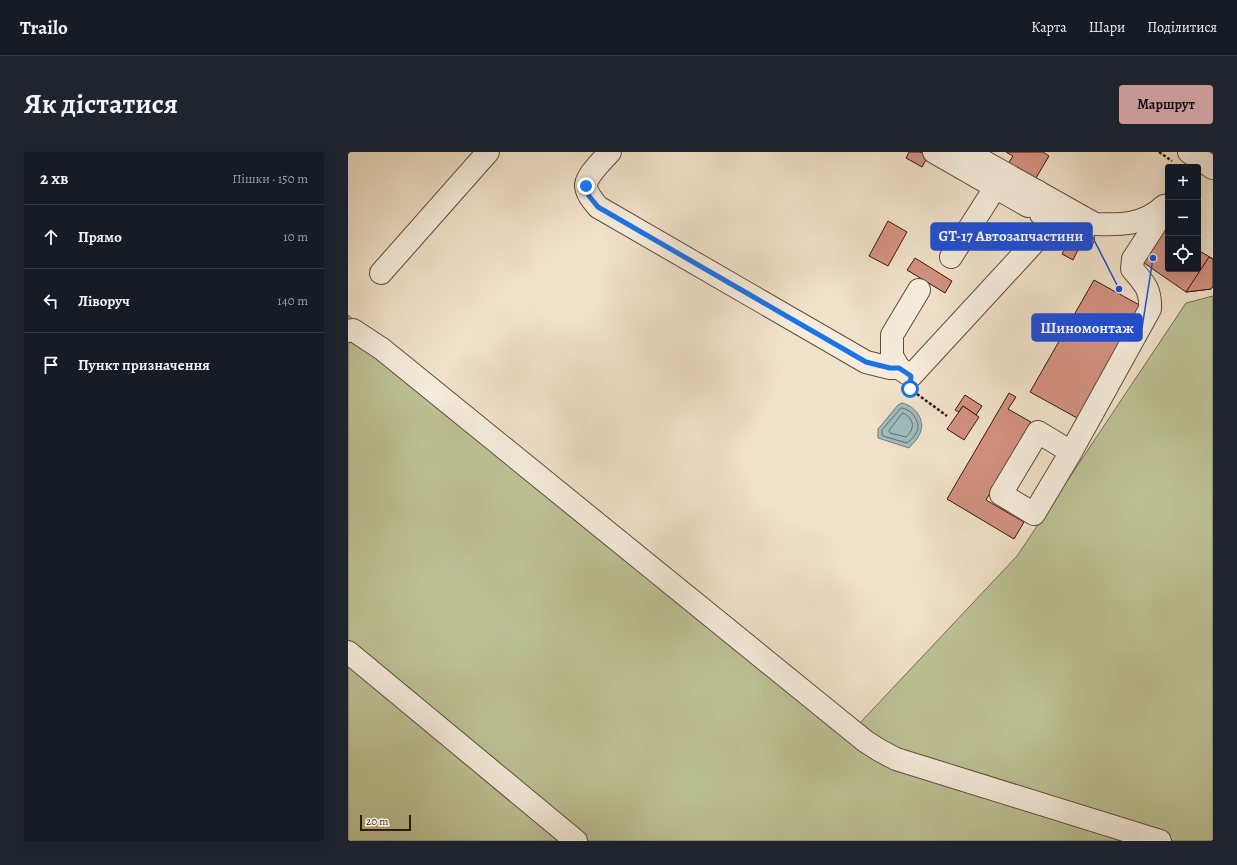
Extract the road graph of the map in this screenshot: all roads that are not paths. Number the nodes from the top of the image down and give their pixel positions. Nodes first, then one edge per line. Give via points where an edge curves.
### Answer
1 (488, 152) edge
2 (610, 152) edge
3 (934, 152) edge
4 (967, 152) edge
5 (996, 188) junction
6 (1032, 199) junction
7 (1165, 206) edge
8 (1165, 209) edge
9 (1054, 221) junction
10 (1083, 238) dead end
11 (951, 257) dead end
12 (381, 273) dead end
13 (920, 290) dead end
14 (348, 331) edge
15 (905, 372) junction
16 (1071, 452) dead end
17 (348, 652) edge
18 (576, 841) edge
19 (1160, 841) edge

1 - 12 lane
2 - 15 lane via 590,176 586,186 589,196 598,207 866,362
3 - 5 lane
4 - 6 lane
5 - 6 lane
5 - 11 lane
6 - 7 lane via 1095,224 1119,225 1141,221
6 - 9 lane
8 - 16 lane via 1133,259 1132,269 1151,297 1150,309
9 - 10 lane
9 - 15 lane
13 - 15 lane via 892,335 892,356
14 - 19 lane via 353,330 382,349 879,750 896,759
17 - 18 lane

